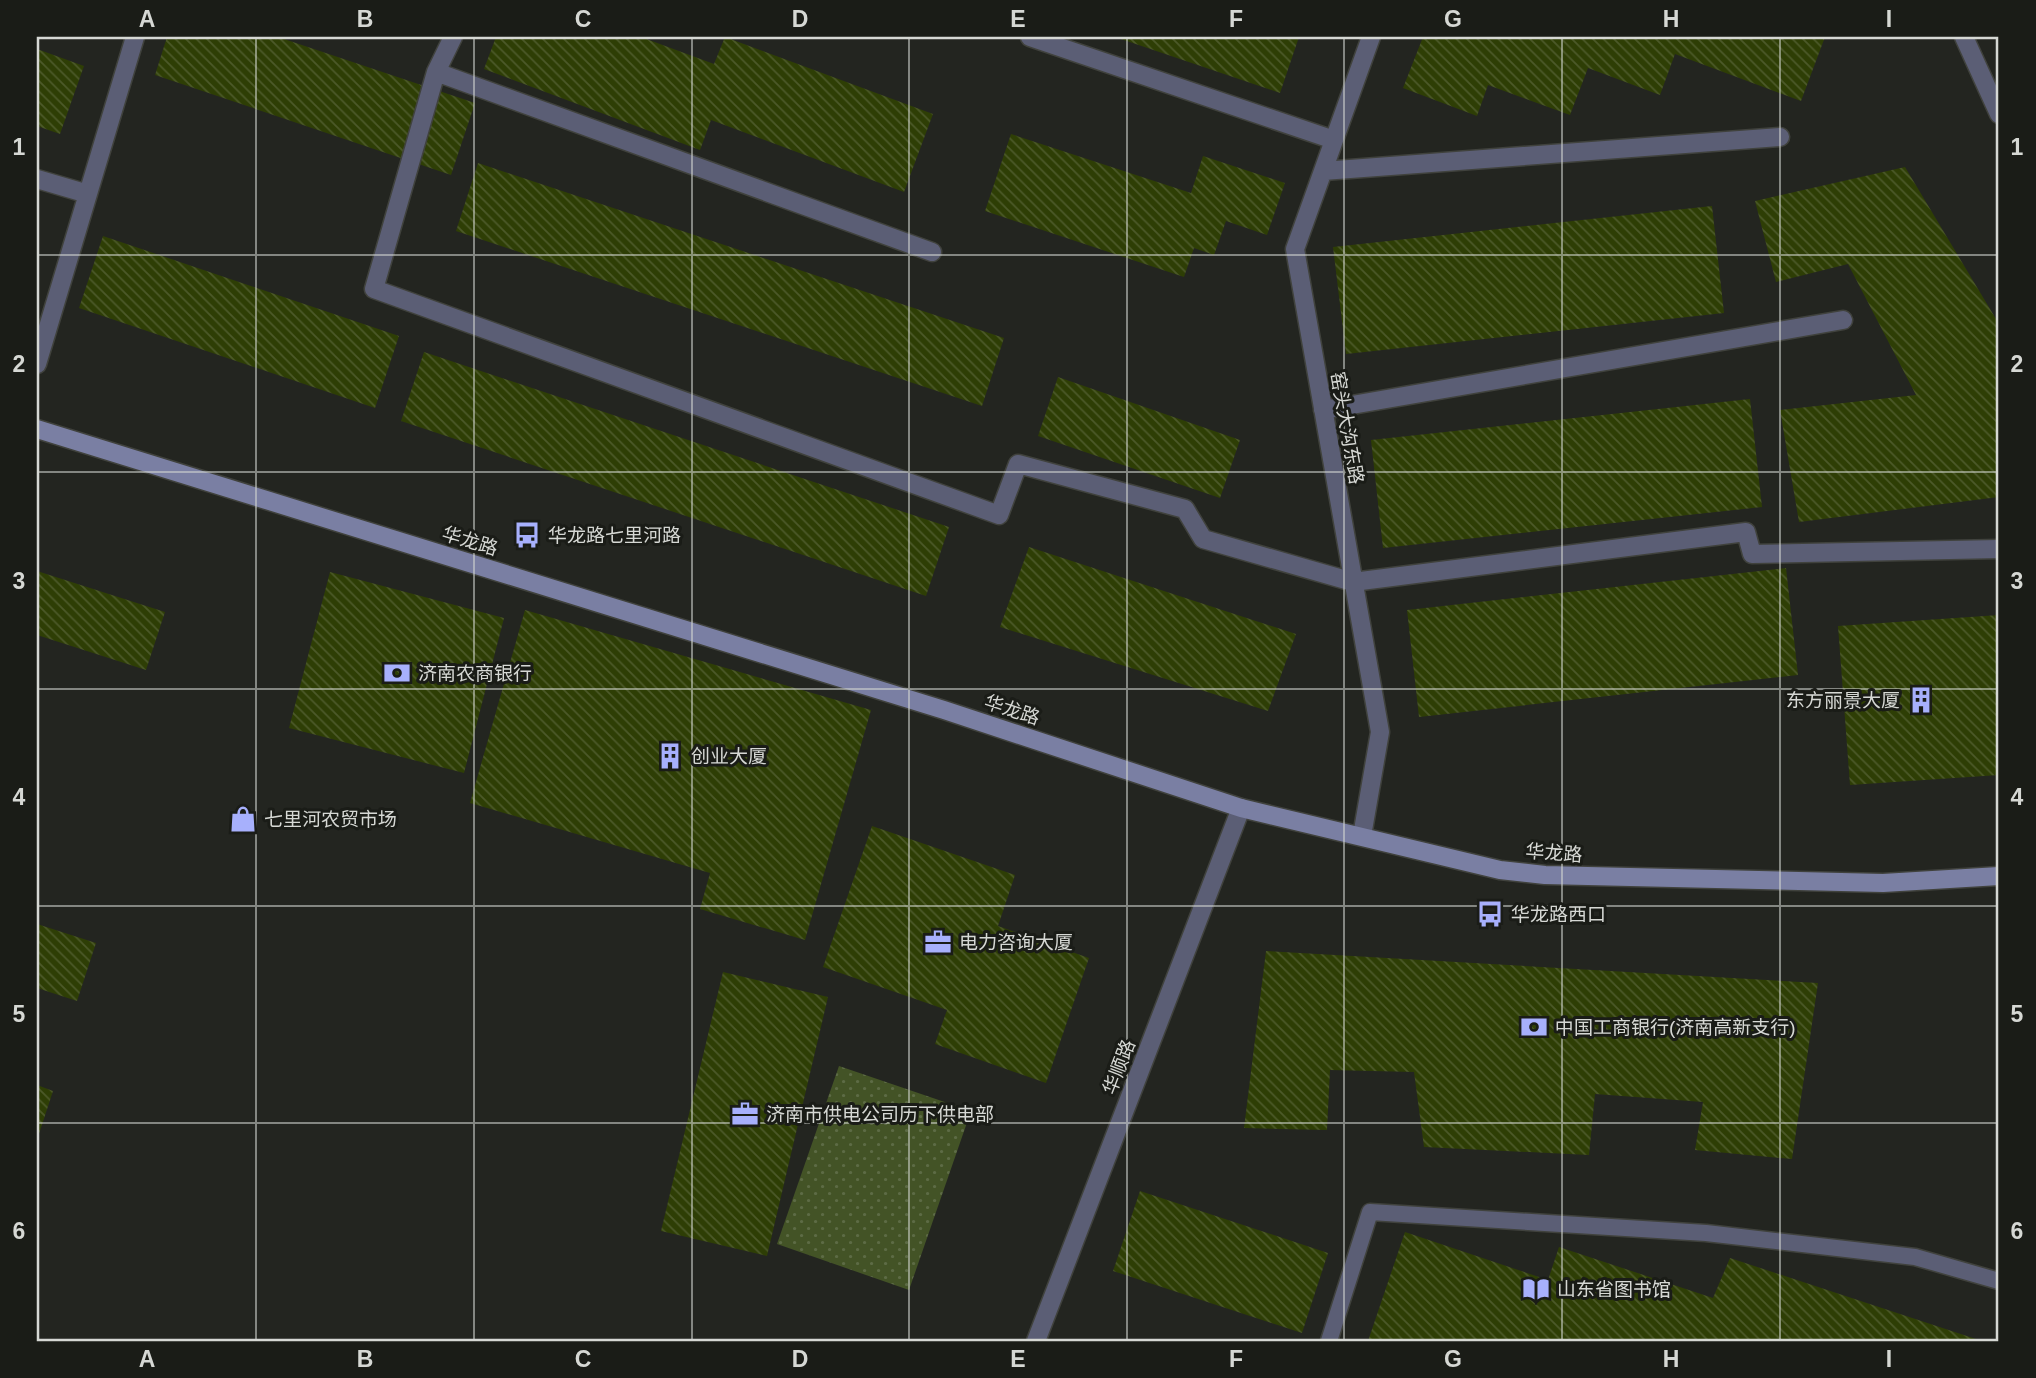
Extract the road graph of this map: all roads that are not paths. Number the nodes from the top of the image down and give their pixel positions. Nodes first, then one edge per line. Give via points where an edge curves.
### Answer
1 (135, 37) edge
2 (453, 37) edge
3 (1030, 37) edge
4 (1371, 37) edge
5 (1964, 37) edge
6 (436, 72) junction
7 (1999, 114) edge
8 (1780, 137) dead end
9 (1334, 140) junction
10 (1322, 171) junction
11 (37, 179) edge
12 (88, 194) junction
13 (932, 252) dead end
14 (1843, 320) dead end
15 (37, 364) edge
16 (1323, 410) junction
17 (37, 429) edge
18 (1999, 549) edge
19 (1353, 582) junction
20 (1241, 808) junction
21 (1362, 836) junction
22 (1999, 876) edge
23 (1999, 1281) edge
24 (1037, 1341) edge
25 (1329, 1341) edge

1 - 12 street
2 - 6 street
3 - 9 street
4 - 9 street, 窑头大沟东路
5 - 7 street
6 - 13 street
6 - 19 street via 374,289 999,515 1018,464 1185,509 1203,539
8 - 10 street
9 - 10 street, 窑头大沟东路
10 - 16 street, 窑头大沟东路 via 1295,249
11 - 12 street
12 - 15 street
14 - 16 street
16 - 19 street, 窑头大沟东路
17 - 20 main road, 华龙路 via 944,709
18 - 19 street via 1752,554 1746,532
19 - 21 street, 窑头大沟东路 via 1380,732
20 - 21 main road, 华龙路
20 - 24 street, 华顺路
21 - 22 main road, 华龙路 via 1500,870 1545,875 1883,883
23 - 25 lane via 1915,1258 1706,1233 1370,1212

